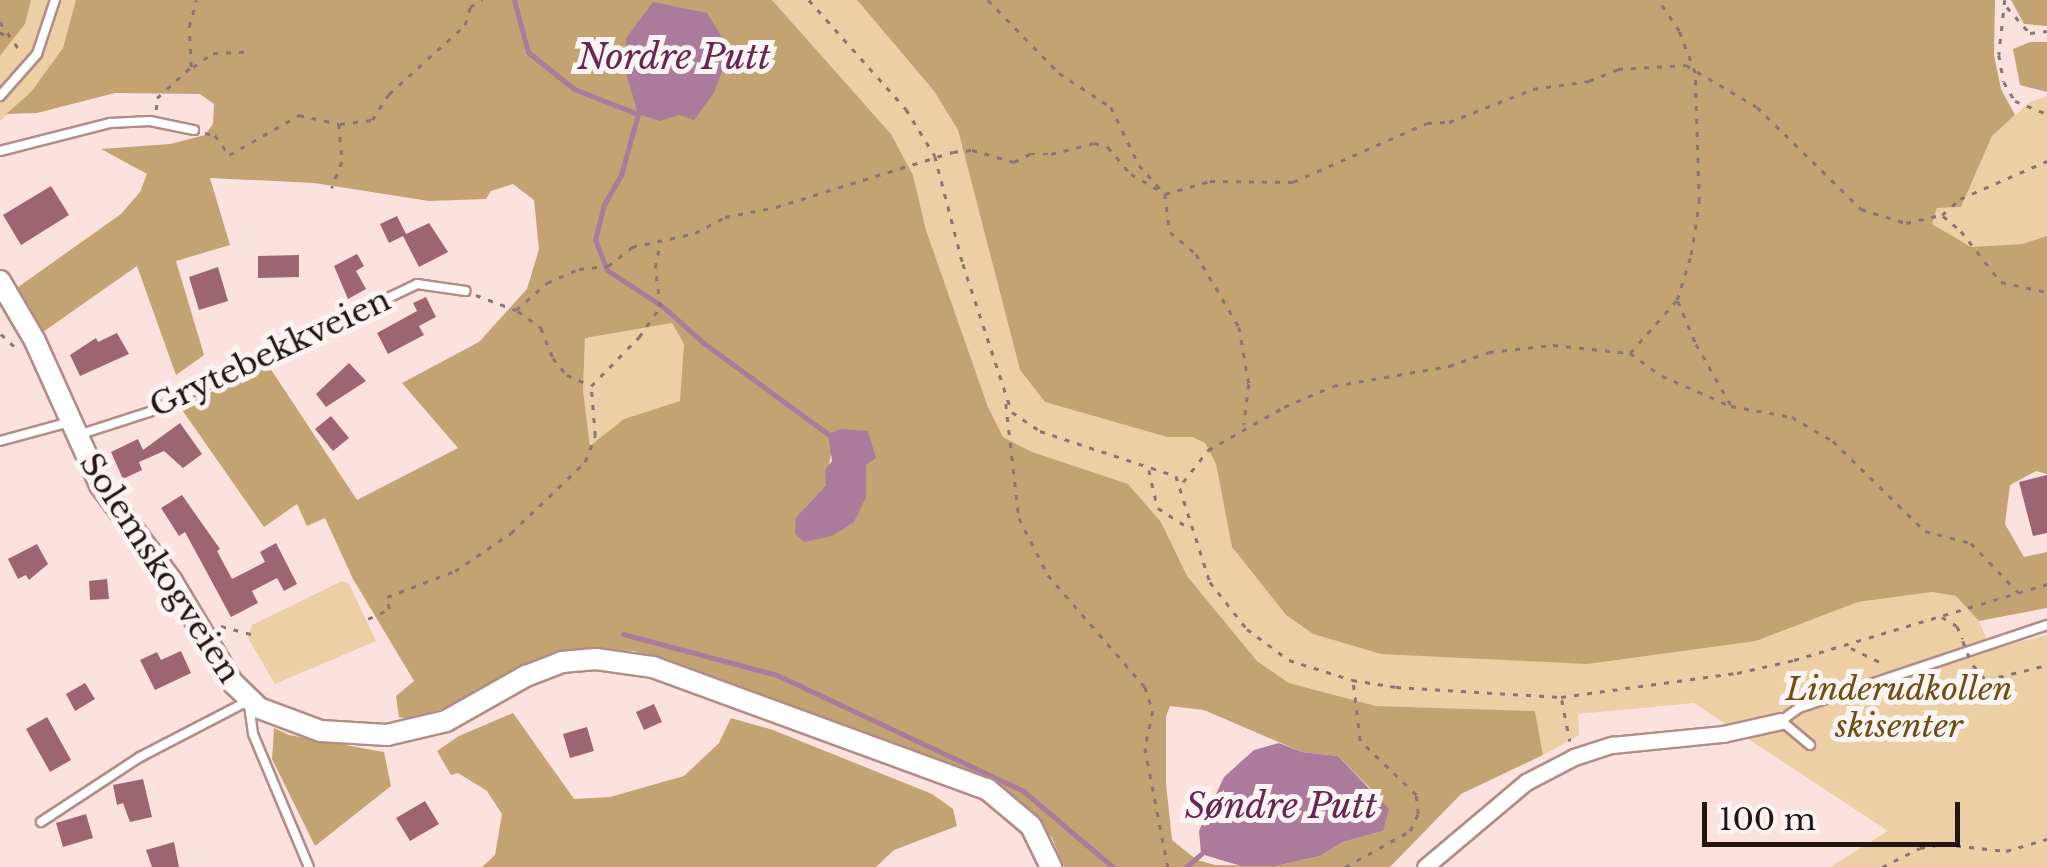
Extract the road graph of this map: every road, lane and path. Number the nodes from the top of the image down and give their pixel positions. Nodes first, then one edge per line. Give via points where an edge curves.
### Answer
1 (55, 0) edge
2 (196, 0) edge
3 (482, 0) edge
4 (809, 0) edge
5 (988, 0) edge
6 (1658, 0) edge
7 (2005, 0) edge
8 (2006, 6) junction
9 (0, 22) edge
10 (0, 32) edge
11 (2047, 32) edge
12 (9, 38) junction
13 (246, 52) dead end
14 (31, 63) junction
15 (191, 68) junction
16 (1695, 73) junction
17 (0, 96) edge
18 (2047, 114) edge
19 (156, 122) junction
20 (339, 124) junction
21 (194, 130) joint
22 (0, 151) edge
23 (935, 156) junction
24 (2047, 161) edge
25 (332, 188) dead end
26 (1165, 194) junction
27 (1942, 215) junction
28 (661, 239) junction
29 (0, 281) edge
30 (466, 291) joint
31 (2047, 292) edge
32 (1677, 300) junction
33 (516, 310) junction
34 (1630, 354) junction
35 (590, 386) junction
36 (1006, 402) junction
37 (1731, 406) junction
38 (1244, 428) junction
39 (73, 429) junction
40 (0, 441) edge
41 (1149, 470) junction
42 (1182, 484) junction
43 (1190, 529) junction
44 (2047, 584) edge
45 (2019, 593) junction
46 (1940, 616) junction
47 (368, 619) dead end
48 (2047, 624) edge
49 (200, 628) junction
50 (251, 634) dead end
51 (1847, 647) junction
52 (2047, 665) edge
53 (1904, 673) junction
54 (1352, 680) junction
55 (1561, 698) junction
56 (248, 700) junction
57 (1781, 721) junction
58 (1810, 745) dead end
59 (1574, 757) junction
60 (42, 822) dead end
61 (2047, 840) edge
62 (309, 867) edge
63 (1052, 867) edge
64 (1168, 867) edge
65 (1345, 867) edge
66 (1425, 867) edge
67 (1882, 867) edge

1 - 14 lane
2 - 15 path
3 - 20 path via 470,7 466,25 390,94 372,120
4 - 23 path via 906,109
5 - 26 path via 1058,74 1111,107 1138,165
6 - 16 path
7 - 8 path
8 - 11 path via 2030,33
8 - 18 path via 1998,55 2004,82 2014,101
9 - 12 path
10 - 12 path
12 - 14 path
13 - 15 path via 213,53
14 - 17 lane
15 - 19 path via 157,98
16 - 26 path via 1686,66 1618,69 1589,82 1533,89 1450,122 1427,123 1293,182 1210,180
16 - 27 path via 1757,107 1861,209 1906,223
16 - 32 path via 1700,202
19 - 21 lane
19 - 22 lane via 110,123
20 - 21 path via 299,115 229,156 215,135
20 - 25 path via 342,162
23 - 26 path via 972,150 1014,162 1094,142
23 - 28 path
23 - 36 path
24 - 27 path via 1960,199
26 - 38 path via 1170,232 1196,254 1239,327 1249,384
27 - 31 path via 2001,282
28 - 33 path via 632,247 606,267 578,269 546,283
28 - 35 path via 654,268 660,307
29 - 39 street, Solemskogveien
30 - 33 path
30 - 39 lane, Grytebekkveien via 417,284 167,404
32 - 34 path
32 - 37 path
33 - 35 path via 541,328 568,374
34 - 37 path
34 - 38 path via 1553,345 1489,352 1333,386
35 - 47 path via 595,436 585,462 511,533 455,572 388,598 389,609
36 - 41 path via 1019,420 1040,431
36 - 64 path via 1019,518 1048,575 1145,686 1153,711 1144,748
37 - 45 path via 1792,417 1834,440 1925,531 1971,542
38 - 42 path via 1208,450
39 - 40 lane, Grytebekkveien
39 - 49 street, Solemskogveien via 100,485
41 - 42 path via 1168,471
41 - 43 path via 1158,508
42 - 43 path
43 - 54 path via 1210,582 1260,640 1290,660
44 - 45 path
45 - 46 path
46 - 51 path
46 - 52 path, bridge via 1957,626 1986,680
48 - 53 lane
49 - 50 path via 215,624
49 - 56 street, Solemskogveien
51 - 53 path
51 - 55 path via 1737,673
53 - 57 lane via 1800,708
54 - 55 path
54 - 65 path via 1360,741 1416,795 1418,814 1410,831
55 - 59 path
56 - 60 lane via 140,757
56 - 62 lane via 253,734
56 - 63 street, Solemskogveien via 321,732 387,735 446,721 562,662 653,666 987,788 1032,826
57 - 58 lane
57 - 59 street via 1612,745
59 - 66 street via 1526,782
61 - 67 path via 2006,852 1931,846

